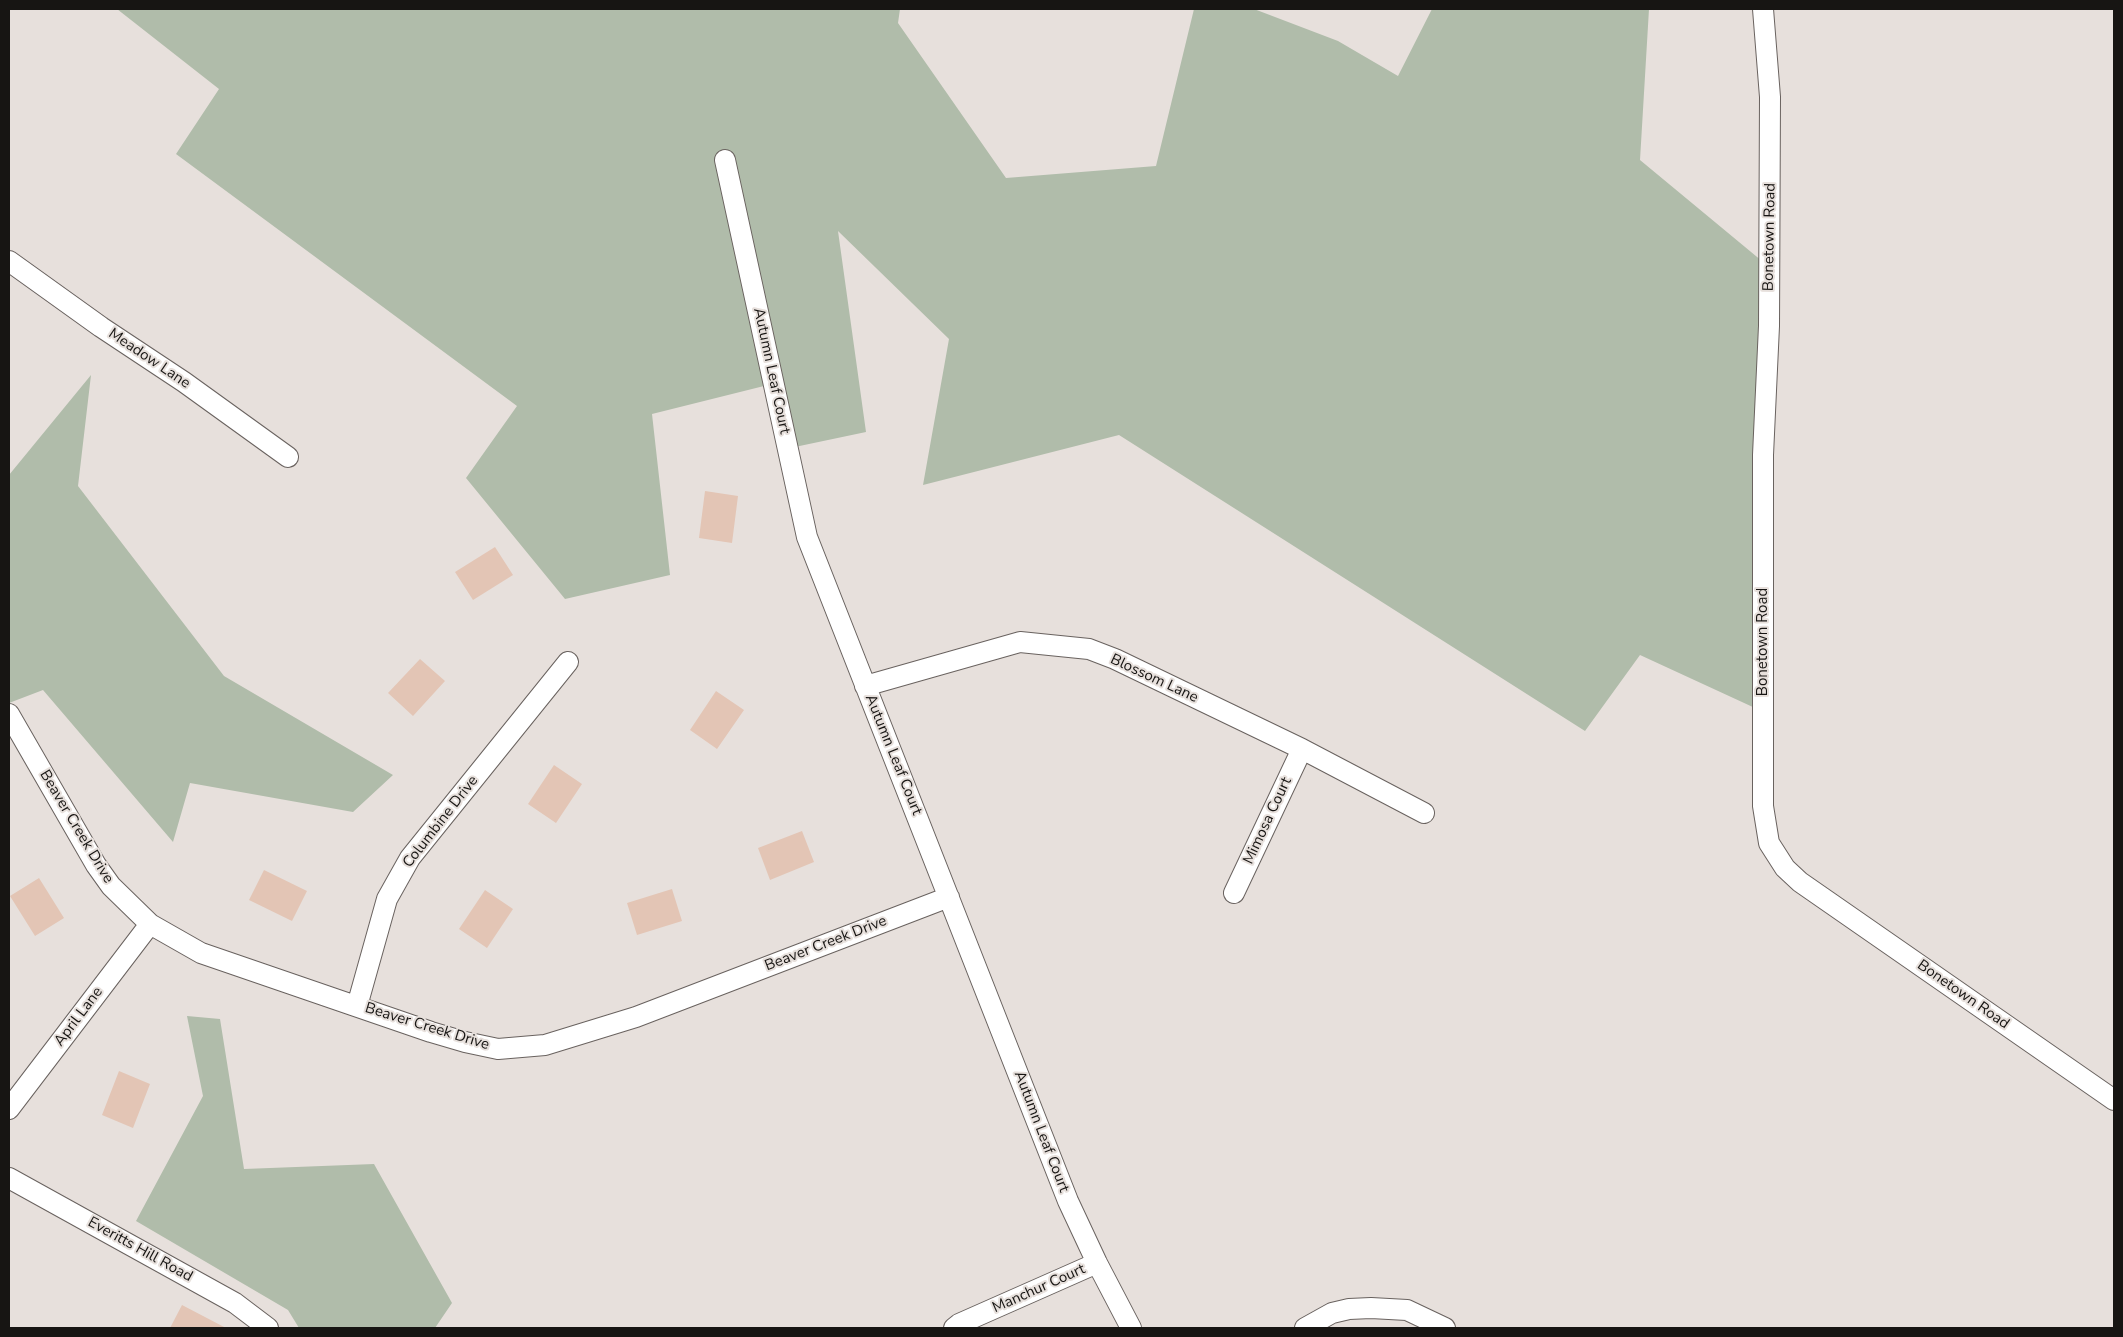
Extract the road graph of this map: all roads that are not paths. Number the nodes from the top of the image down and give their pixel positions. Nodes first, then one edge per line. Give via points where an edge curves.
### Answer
1 (1763, 9) edge
2 (725, 160) dead end
3 (9, 261) edge
4 (288, 458) dead end
5 (568, 662) dead end
6 (865, 686) junction
7 (9, 714) edge
8 (1302, 749) junction
9 (1424, 813) dead end
10 (1234, 892) dead end
11 (949, 897) junction
12 (150, 924) junction
13 (357, 1006) junction
14 (2114, 1100) edge
15 (9, 1109) edge
16 (9, 1178) edge
17 (1097, 1263) junction
18 (268, 1328) edge
19 (954, 1328) edge
20 (1131, 1328) edge
21 (1306, 1328) edge
22 (1445, 1328) edge

1 - 14 street, Bonetown Road via 1770,106 1769,326 1763,465 1763,806 1769,843 1785,868 1800,882
2 - 6 street, Autumn Leaf Court via 807,537
3 - 4 street, Meadow Lane
5 - 13 street, Columbine Drive via 410,858 387,899
6 - 8 street, Blossom Lane via 1020,642 1089,649
6 - 11 street, Autumn Leaf Court
7 - 12 street, Beaver Creek Drive via 96,865 111,886
8 - 9 street, Blossom Lane
8 - 10 street, Mimosa Court
11 - 13 street, Beaver Creek Drive via 636,1017 544,1045 498,1049 465,1042
11 - 17 street, Autumn Leaf Court via 1068,1201
12 - 13 street, Beaver Creek Drive via 201,953
12 - 15 street, April Lane
16 - 18 street, Everitts Hill Road via 235,1303
17 - 19 street, Manchur Court
17 - 20 street, Autumn Leaf Court
21 - 22 street via 1332,1313 1371,1308 1407,1310

